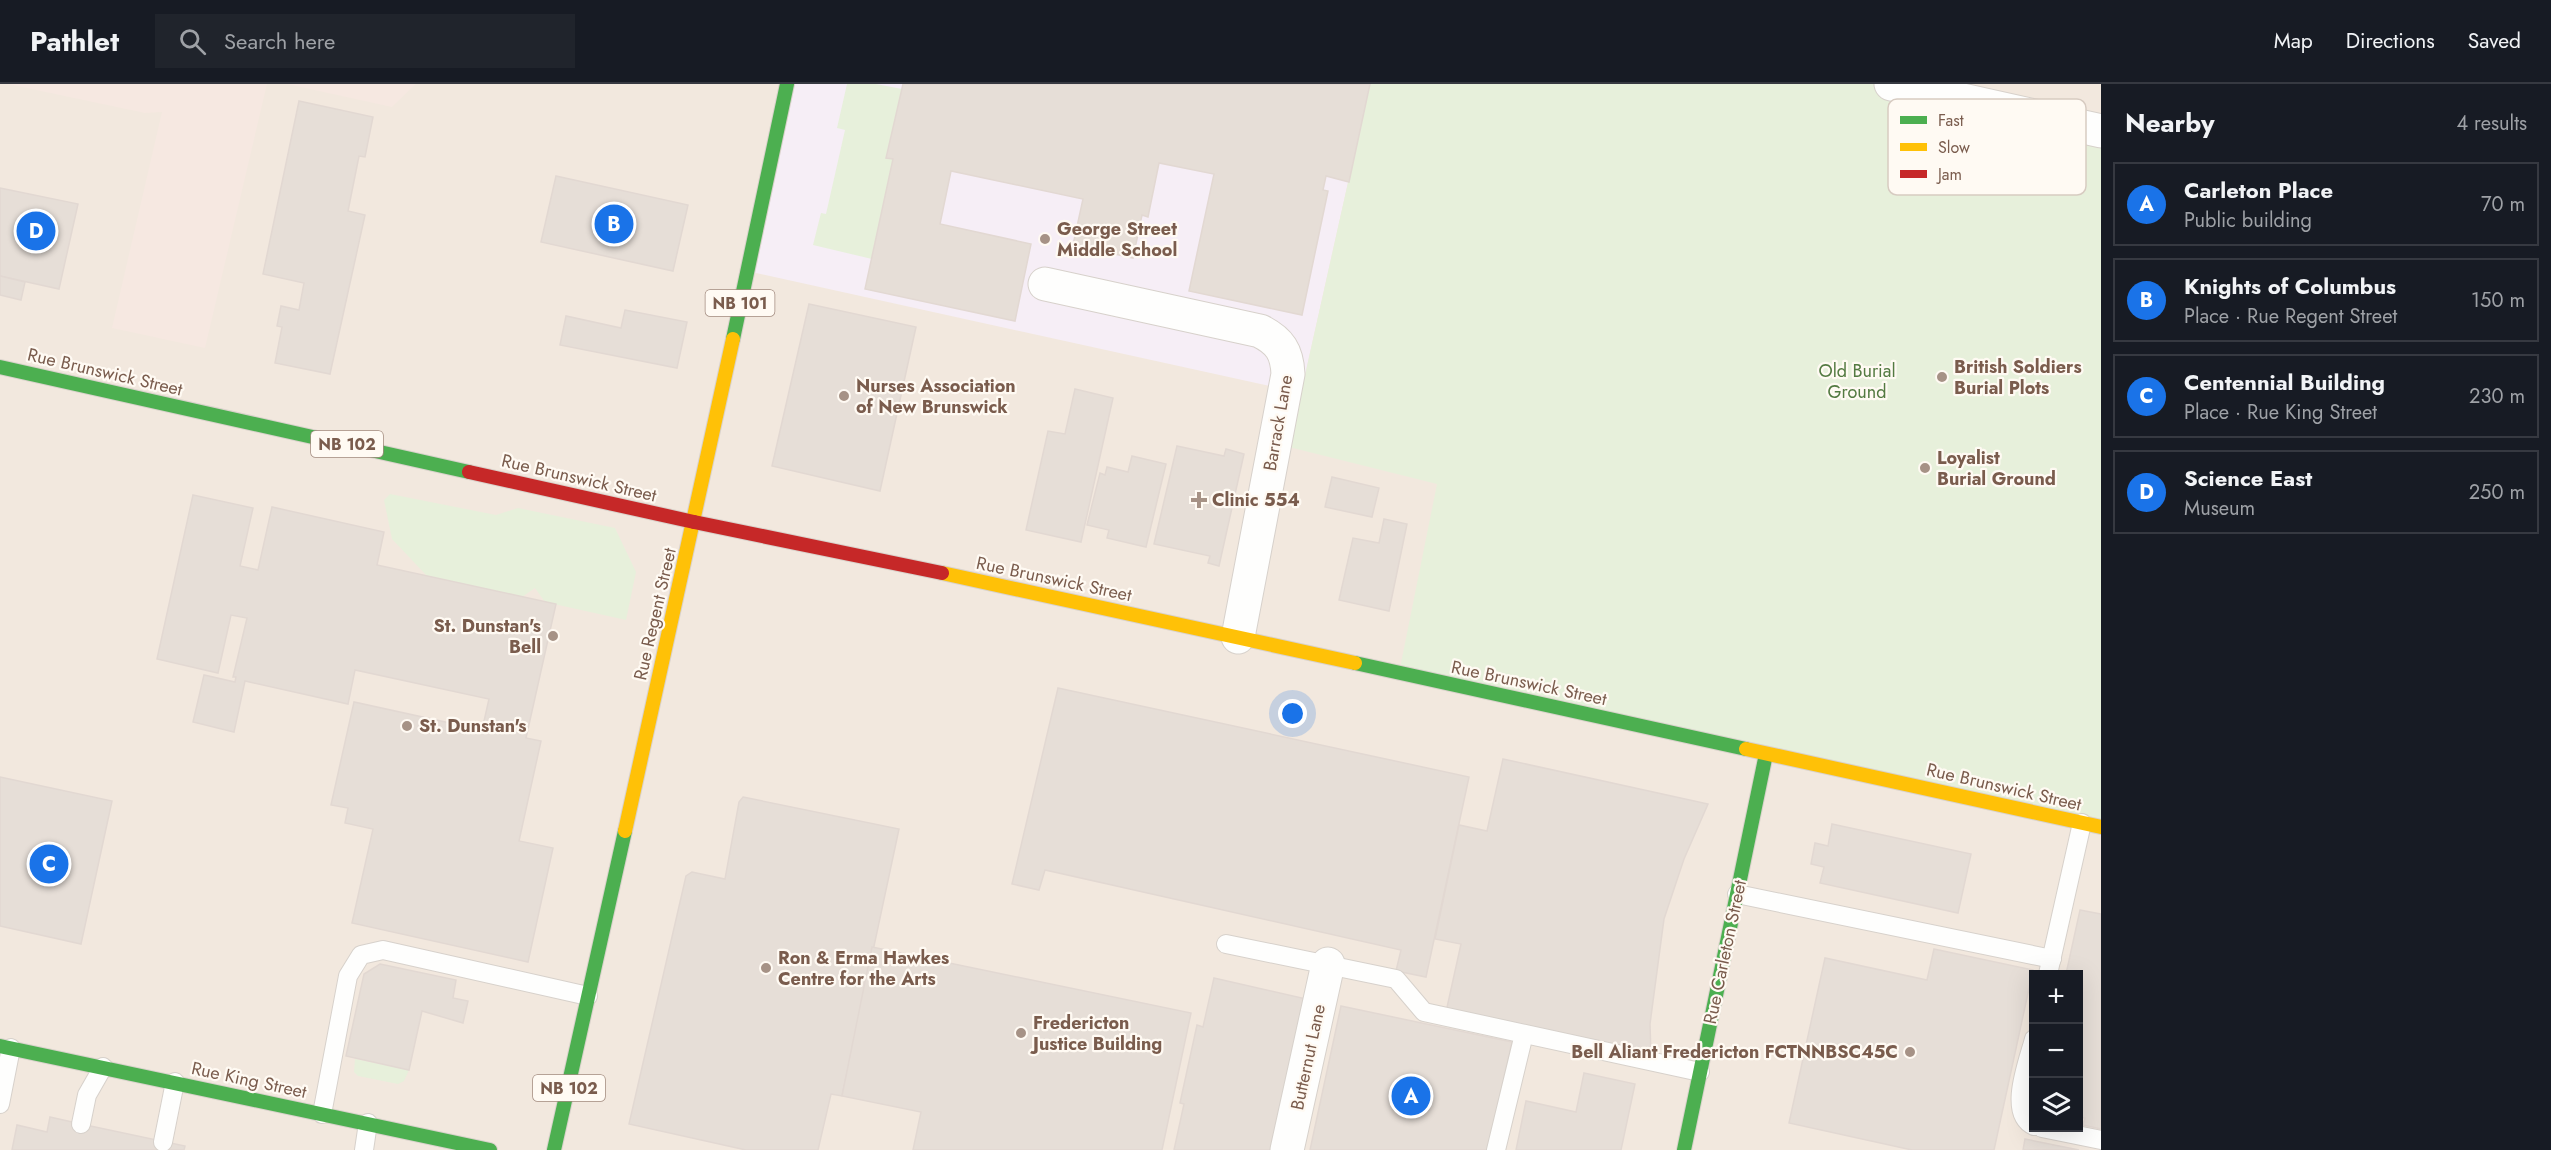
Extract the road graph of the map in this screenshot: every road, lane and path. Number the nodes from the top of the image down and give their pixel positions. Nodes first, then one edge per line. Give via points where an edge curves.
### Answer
1 (787, 84) edge
2 (1903, 85) edge
3 (1963, 99) edge
4 (2086, 128) edge
5 (2101, 131) edge
6 (1045, 284) dead end
7 (0, 367) edge
8 (694, 522) junction
9 (1238, 637) junction
10 (1766, 754) junction
11 (2082, 823) junction
12 (2101, 827) edge
13 (1737, 894) junction
14 (1226, 944) dead end
15 (1328, 964) junction
16 (2050, 967) edge
17 (588, 996) junction
18 (1524, 1034) junction
19 (6, 1047) edge
20 (2029, 1061) edge
21 (103, 1067) junction
22 (1700, 1072) junction
23 (175, 1082) junction
24 (0, 1104) edge
25 (322, 1114) junction
26 (2029, 1122) edge
27 (368, 1123) junction
28 (81, 1124) dead end
29 (2062, 1132) edge
30 (2101, 1140) edge
31 (163, 1142) dead end
32 (364, 1150) edge
33 (490, 1150) edge
34 (554, 1150) edge
35 (1287, 1150) edge
36 (1496, 1150) edge
37 (1684, 1150) edge

1 - 8 main road, Rue Regent Street / NB 101
2 - 3 street
4 - 5 street
6 - 9 street, Barrack Lane via 1260,331 1283,348 1288,374
7 - 8 main road, Rue Brunswick Street / NB 102
8 - 9 main road, Rue Brunswick Street
8 - 17 main road, Rue Regent Street / NB 102
9 - 10 main road, Rue Brunswick Street
10 - 11 main road, Rue Brunswick Street
10 - 13 main road, Rue Carleton Street
11 - 12 main road, Rue Brunswick Street
11 - 16 lane
13 - 16 lane
13 - 22 main road, Rue Carleton Street
14 - 15 lane
15 - 18 lane via 1396,980 1424,1012
15 - 35 street, Butternut Lane
17 - 25 lane via 383,950 361,955 348,976
17 - 34 main road, Rue Regent Street / NB 102
18 - 22 lane
18 - 36 lane
19 - 21 main road, Rue King Street
19 - 24 lane
20 - 26 lane via 2019,1105 2021,1116
21 - 23 main road, Rue King Street
21 - 28 lane via 87,1095
22 - 37 main road, Rue Carleton Street
23 - 25 main road, Rue King Street
23 - 31 lane
25 - 27 main road, Rue King Street
27 - 32 lane
27 - 33 main road, Rue King Street
29 - 30 lane

